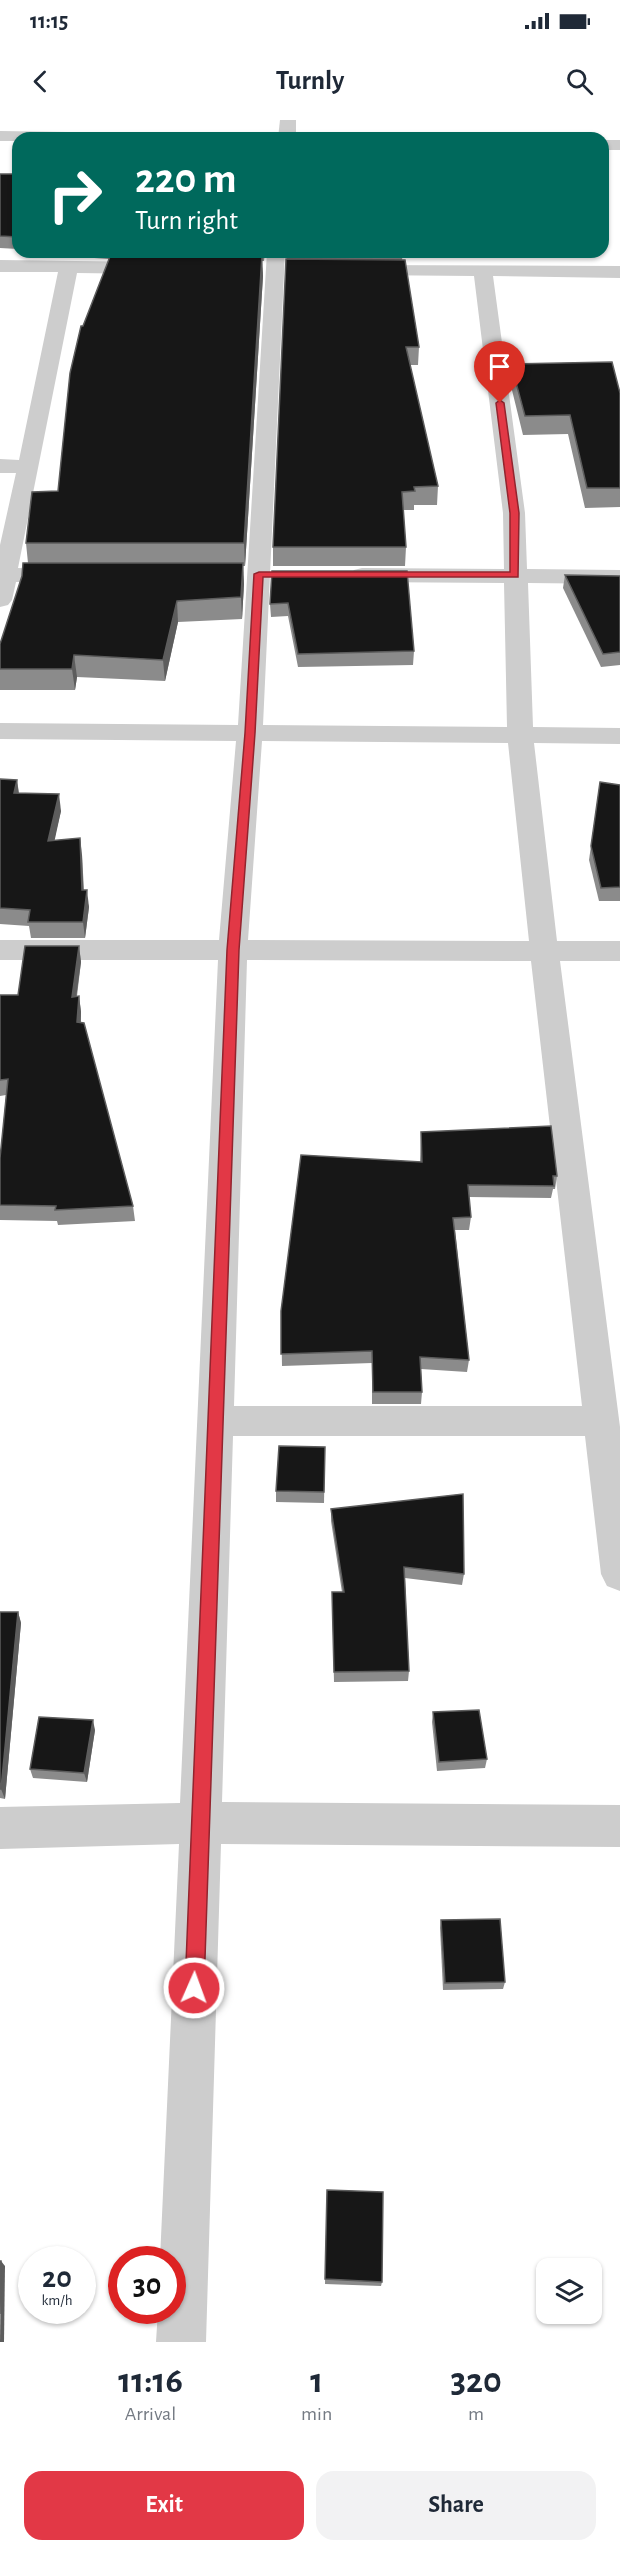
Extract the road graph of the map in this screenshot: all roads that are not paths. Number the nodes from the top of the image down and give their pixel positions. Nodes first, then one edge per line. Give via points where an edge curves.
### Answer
1 (276, 260) edge
2 (0, 266) edge
3 (69, 267) junction
4 (172, 268) edge
5 (252, 268) edge
6 (298, 269) edge
7 (344, 269) edge
8 (483, 270) junction
9 (620, 272) edge
10 (0, 466) edge
11 (28, 466) junction
12 (340, 574) edge
13 (6, 575) junction
14 (87, 575) edge
15 (515, 575) junction
16 (620, 577) edge
17 (0, 600) edge
18 (0, 731) edge
19 (250, 733) junction
20 (520, 735) junction
21 (620, 736) edge
22 (544, 949) junction
23 (0, 950) edge
24 (233, 950) junction
25 (620, 951) edge
26 (215, 1421) junction
27 (601, 1421) junction
28 (620, 1574) edge
29 (201, 1822) junction
30 (620, 1826) edge
31 (0, 1828) edge
32 (182, 2342) edge

1 - 5 street
1 - 6 street
1 - 19 street
2 - 3 street
3 - 4 street
3 - 11 street
7 - 8 street
8 - 9 street
8 - 15 street via 514,513
10 - 11 street
11 - 13 street
12 - 15 street
13 - 14 street
13 - 17 street
15 - 16 street
15 - 20 street
18 - 19 street
19 - 20 street
19 - 24 street
20 - 21 street
20 - 22 street
22 - 24 street
22 - 25 street
22 - 27 street
23 - 24 street
24 - 26 street
26 - 27 street
26 - 29 street
27 - 28 street
29 - 30 street
29 - 31 street
29 - 32 street

